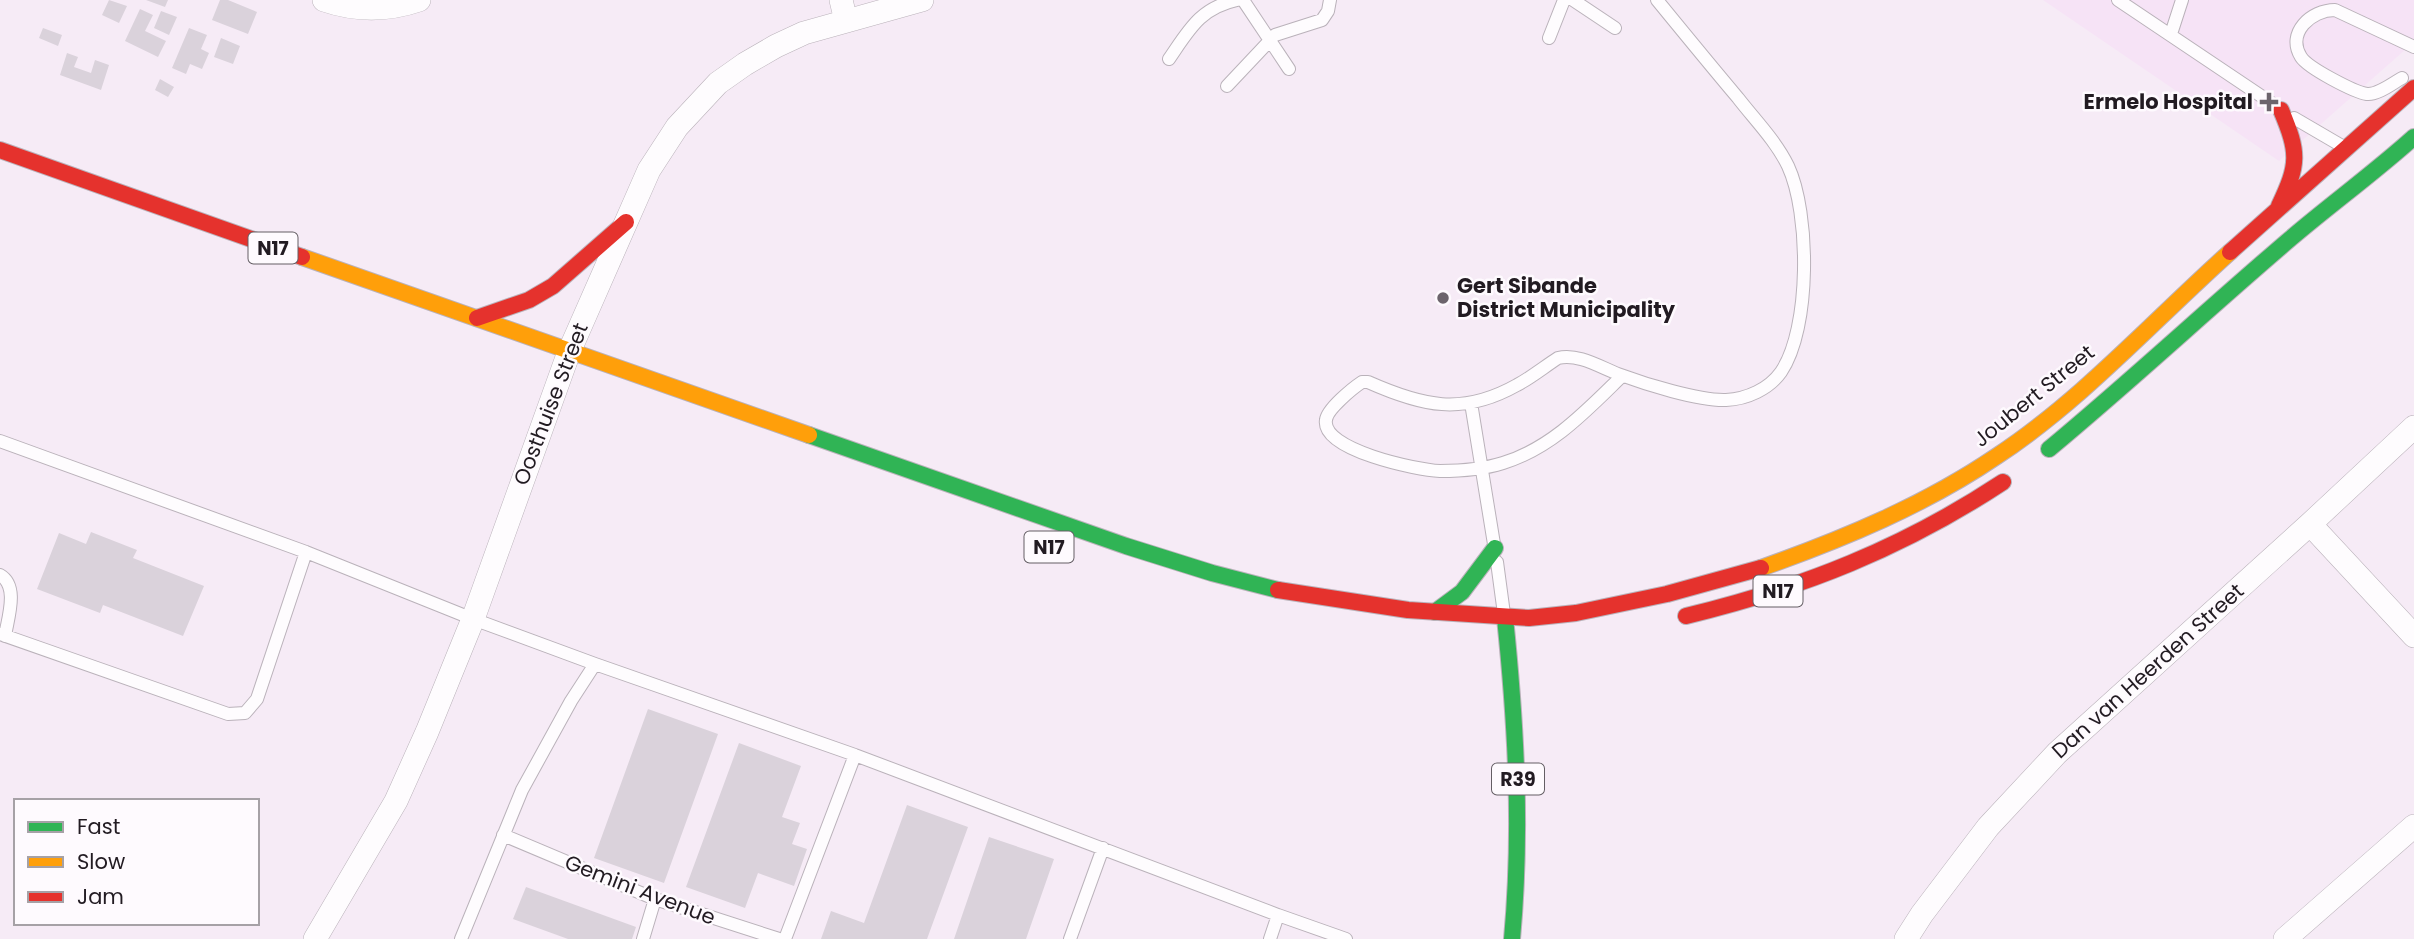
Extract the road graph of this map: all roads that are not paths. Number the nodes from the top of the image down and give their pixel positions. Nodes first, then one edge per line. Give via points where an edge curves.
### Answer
1 (324, 0) edge
2 (419, 0) edge
3 (922, 0) edge
4 (1237, 0) edge
5 (1243, 0) edge
6 (1330, 0) edge
7 (1564, 0) edge
8 (1573, 0) edge
9 (1657, 0) edge
10 (2118, 0) edge
11 (2182, 0) edge
12 (844, 11) edge
13 (1615, 27) dead end
14 (2171, 34) junction
15 (1549, 38) dead end
16 (1269, 39) junction
17 (2414, 47) edge
18 (1169, 59) dead end
19 (1289, 69) dead end
20 (2414, 71) edge
21 (1227, 86) dead end
22 (2414, 88) edge
23 (2281, 110) junction
24 (2414, 136) edge
25 (0, 150) edge
26 (2414, 158) edge
27 (2360, 161) junction
28 (2278, 208) junction
29 (626, 222) junction
30 (477, 318) junction
31 (569, 352) junction
32 (1622, 376) junction
33 (1471, 403) junction
34 (2414, 426) edge
35 (0, 441) edge
36 (2041, 456) dead end
37 (1481, 468) junction
38 (2012, 476) dead end
39 (2310, 524) junction
40 (1494, 548) junction
41 (306, 552) junction
42 (0, 575) edge
43 (1435, 612) junction
44 (1505, 618) junction
45 (473, 619) junction
46 (1668, 621) dead end
47 (3, 635) edge
48 (2414, 636) edge
49 (595, 664) junction
50 (855, 755) junction
51 (2414, 826) edge
52 (503, 835) junction
53 (1103, 848) junction
54 (654, 899) junction
55 (1278, 915) junction
56 (315, 939) edge
57 (461, 939) edge
58 (643, 939) edge
59 (779, 939) edge
60 (785, 939) edge
61 (1070, 939) edge
62 (1270, 939) edge
63 (1346, 939) edge
64 (1511, 939) edge
65 (1906, 939) edge
66 (2285, 939) edge

1 - 2 street via 367,9
3 - 12 street, Oosthuise Street
4 - 18 lane via 1204,13
5 - 16 lane
6 - 16 lane via 1319,22
7 - 15 lane
8 - 13 lane
9 - 32 lane via 1768,135 1788,166 1802,219 1802,293 1788,359 1760,391 1711,400
10 - 14 lane
11 - 14 lane
12 - 29 street, Oosthuise Street via 718,83 677,127 649,170
14 - 23 lane
16 - 19 lane
16 - 21 lane
17 - 20 lane via 2334,9 2310,18 2297,39 2305,62 2367,94
22 - 27 main road, Joubert Street / N17
23 - 27 lane
23 - 28 main road via 2297,160
24 - 27 main road, Joubert Street / N17
25 - 30 main road, N17
26 - 27 main road
27 - 28 main road, Joubert Street / N17
27 - 36 main road, Joubert Street / N17 via 2292,236
28 - 44 main road, Joubert Street / N17 via 2042,422 2003,454 1925,498 1834,541 1681,593 1537,618
29 - 30 main road via 552,286 529,300
29 - 31 street, Oosthuise Street
30 - 31 main road, N17
31 - 43 main road, N17 via 1207,571 1361,604
31 - 45 street, Oosthuise Street
32 - 33 lane via 1566,356 1515,386
32 - 37 lane via 1549,440 1510,461
33 - 37 lane
33 - 37 lane via 1417,402 1363,381 1329,412 1326,427 1342,443 1394,462 1432,470
34 - 39 street, Dan van Heerden Street
35 - 41 lane
37 - 40 lane
38 - 46 main road, N17 via 1978,500 1863,559 1773,593
39 - 48 street
39 - 65 street, Dan van Heerden Street via 2057,753 1988,827
40 - 43 main road via 1465,591
40 - 44 lane
41 - 45 lane
41 - 47 lane via 263,685 245,713 228,714
42 - 47 lane via 11,588
43 - 44 main road, N17
44 - 64 main road, R39 via 1520,815
45 - 49 lane
45 - 56 street, Oosthuise Street via 396,801
49 - 50 lane
49 - 52 lane via 533,769
50 - 53 lane
50 - 60 lane
51 - 66 street
52 - 54 lane, Gemini Avenue
52 - 57 lane
53 - 55 lane
53 - 61 lane
54 - 58 lane
54 - 59 lane, Gemini Avenue
55 - 62 lane
55 - 63 lane

